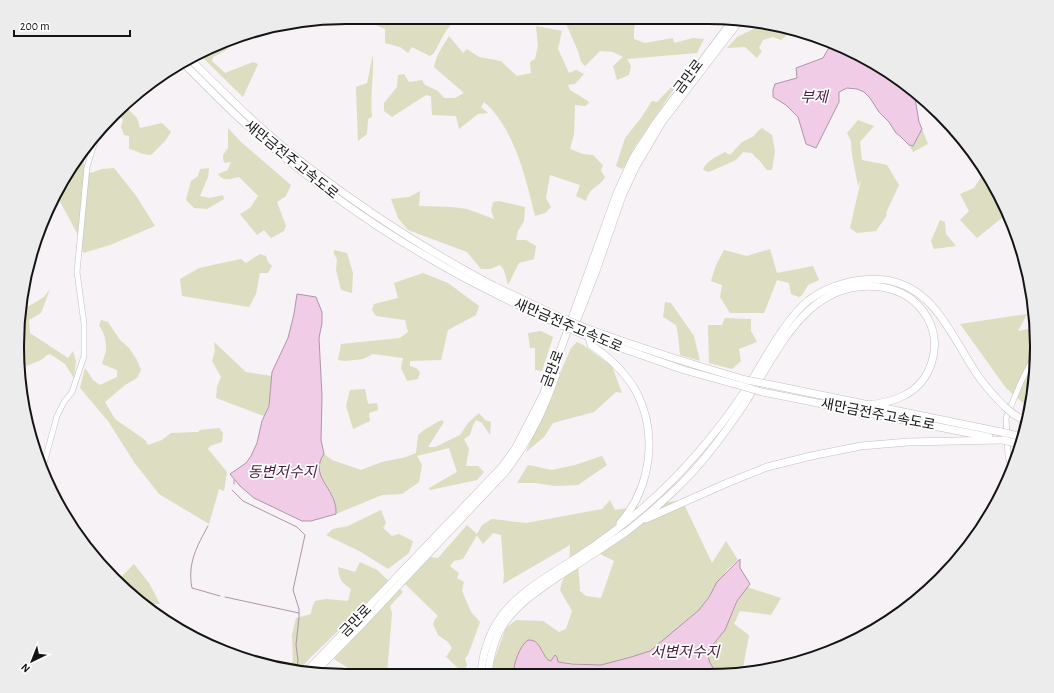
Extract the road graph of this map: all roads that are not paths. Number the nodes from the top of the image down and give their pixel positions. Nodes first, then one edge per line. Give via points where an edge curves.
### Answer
1 (729, 25) edge
2 (736, 26) edge
3 (193, 63) edge
4 (186, 66) edge
5 (93, 148) edge
6 (556, 319) junction
7 (588, 334) junction
8 (1029, 366) edge
9 (866, 405) junction
10 (1022, 419) edge
11 (1017, 436) edge
12 (1002, 440) junction
13 (1015, 443) edge
14 (45, 460) edge
15 (1009, 460) edge
16 (627, 531) junction
17 (606, 537) junction
18 (311, 667) edge
19 (319, 667) edge
20 (481, 669) edge
21 (489, 669) edge

1 - 18 highway, 금만로 via 657,121 633,158 617,193 543,395 515,449 502,468
2 - 19 highway, 금만로 via 662,122 635,168 622,196 547,398 520,453
3 - 6 highway, 새만금전주고속도로 via 255,123 308,167 372,214 422,245
4 - 6 highway, 새만금전주고속도로 via 247,126 305,174 368,220 425,256 495,295
5 - 14 street via 87,167 77,272 84,324 84,356 72,392 58,416
6 - 7 highway, 새만금전주고속도로, bridge
7 - 9 highway, 새만금전주고속도로, bridge via 746,380
7 - 12 highway, 새만금전주고속도로, bridge via 684,370 762,392
7 - 17 highway via 591,345 610,359 637,394 648,431 648,459 639,493 621,521
8 - 15 street via 1006,418
9 - 11 highway, 새만금전주고속도로, bridge
9 - 16 highway via 891,401 917,386 926,376 934,354 934,333 925,313 914,301 890,288 869,286 846,289 812,306 790,331 718,442 683,482
10 - 17 highway, bridge via 1004,406 979,377 939,314 920,294 896,282 885,280 858,281 829,288 808,301 790,319 733,408 693,459 644,507
12 - 13 highway, 새만금전주고속도로, bridge
12 - 16 highway via 908,442 861,446 811,456 767,467 727,482 648,518
16 - 21 highway via 522,603 504,623 492,650
17 - 20 highway via 521,594 508,607 491,633

